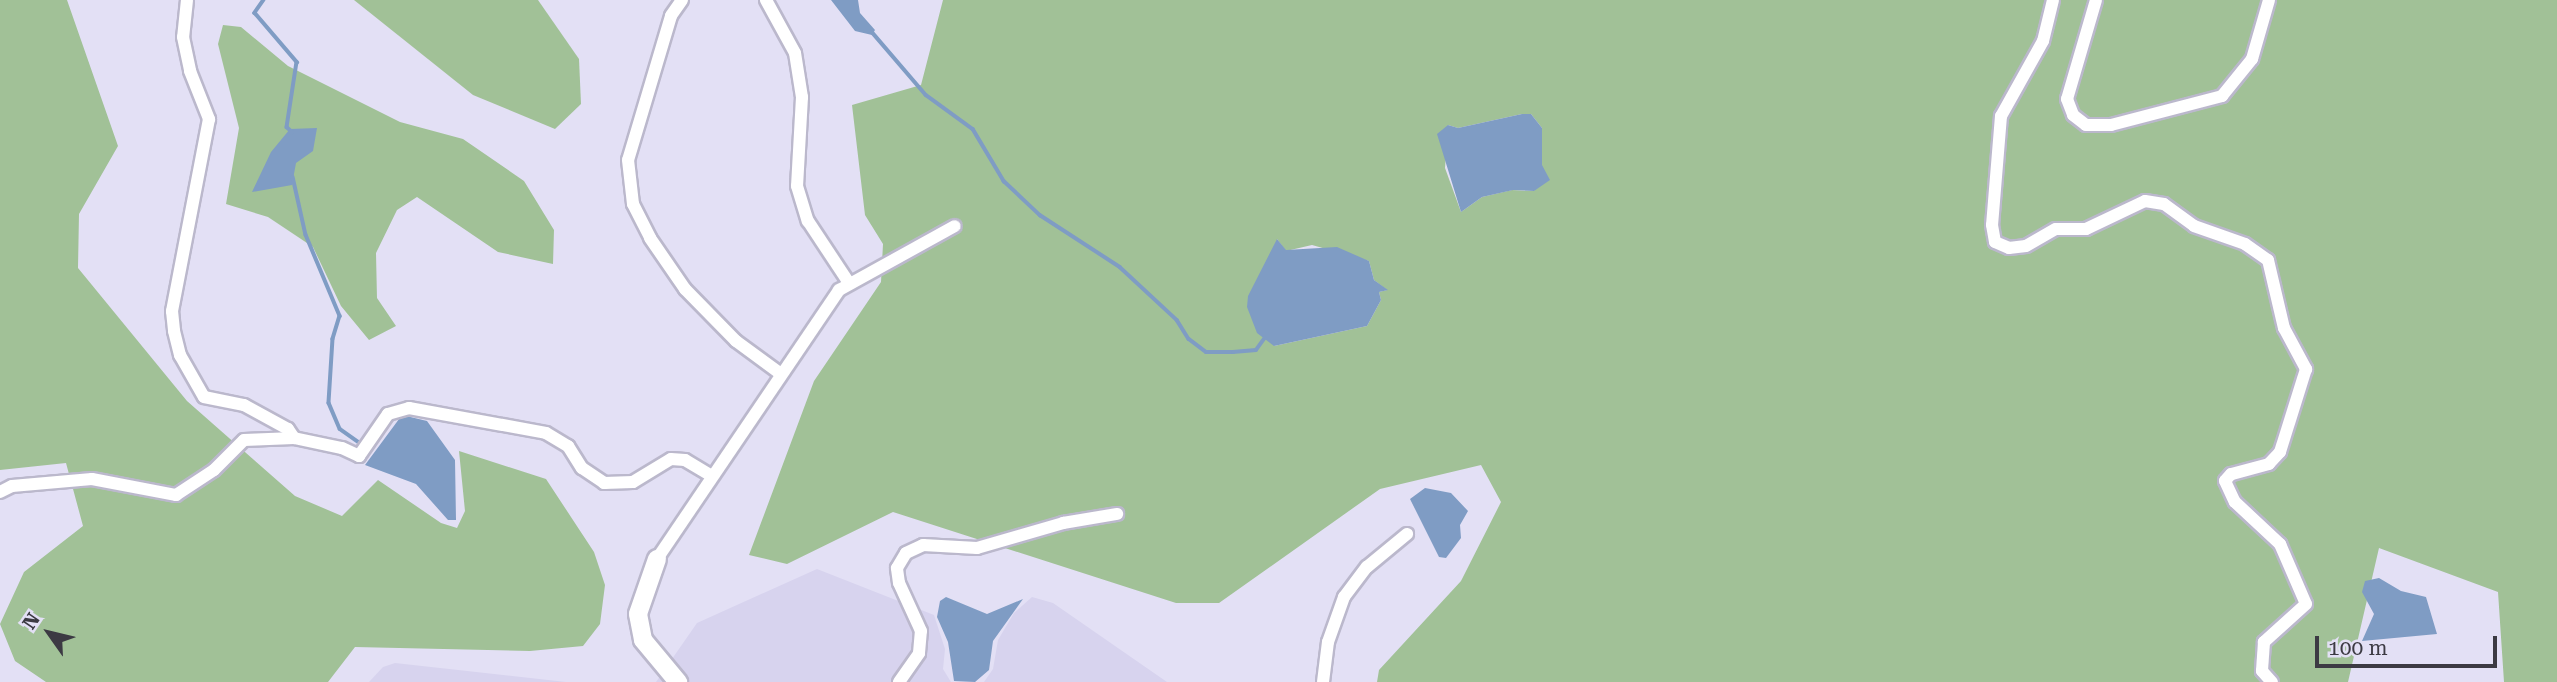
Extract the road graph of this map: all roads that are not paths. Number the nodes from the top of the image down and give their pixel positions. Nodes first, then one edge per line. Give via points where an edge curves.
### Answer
1 (187, 0) edge
2 (682, 0) edge
3 (766, 0) edge
4 (2053, 0) edge
5 (2096, 0) edge
6 (2269, 0) edge
7 (955, 226) dead end
8 (849, 283) junction
9 (781, 374) junction
10 (294, 438) junction
11 (712, 476) junction
12 (1, 489) edge
13 (1117, 514) dead end
14 (1407, 534) dead end
15 (657, 559) joint
16 (678, 682) edge
17 (899, 682) edge
18 (1323, 682) edge
19 (2272, 682) edge

1 - 10 street via 183,37 190,71 209,119 172,311 174,331 180,355 204,397 244,405 288,429
2 - 9 street via 671,16 628,160 633,204 650,239 685,289 736,341
3 - 8 street via 779,18 797,64 802,97 797,186 808,221
4 - 19 street via 2043,41 2001,116 1992,225 1995,242 2009,248 2026,246 2056,229 2086,229 2105,222 2145,201 2164,204 2194,226 2245,244 2268,260 2284,328 2306,369 2280,452 2269,464 2231,474 2225,481 2235,502 2280,544 2306,604 2264,642 2262,671
5 - 6 street via 2067,99 2073,115 2086,125 2111,125 2222,96 2252,59
7 - 8 street
8 - 9 street via 827,304
9 - 11 street
10 - 11 street via 359,456 388,414 410,408 546,433 568,446 582,468 604,483 633,482 671,459 685,460
10 - 12 street via 244,440 214,470 176,495 92,479
11 - 15 street
13 - 17 street via 1063,523 976,548 923,545 906,552 897,568 899,583 921,632 919,653
14 - 18 street via 1367,567 1344,597 1328,642
15 - 16 street via 638,614 643,640

